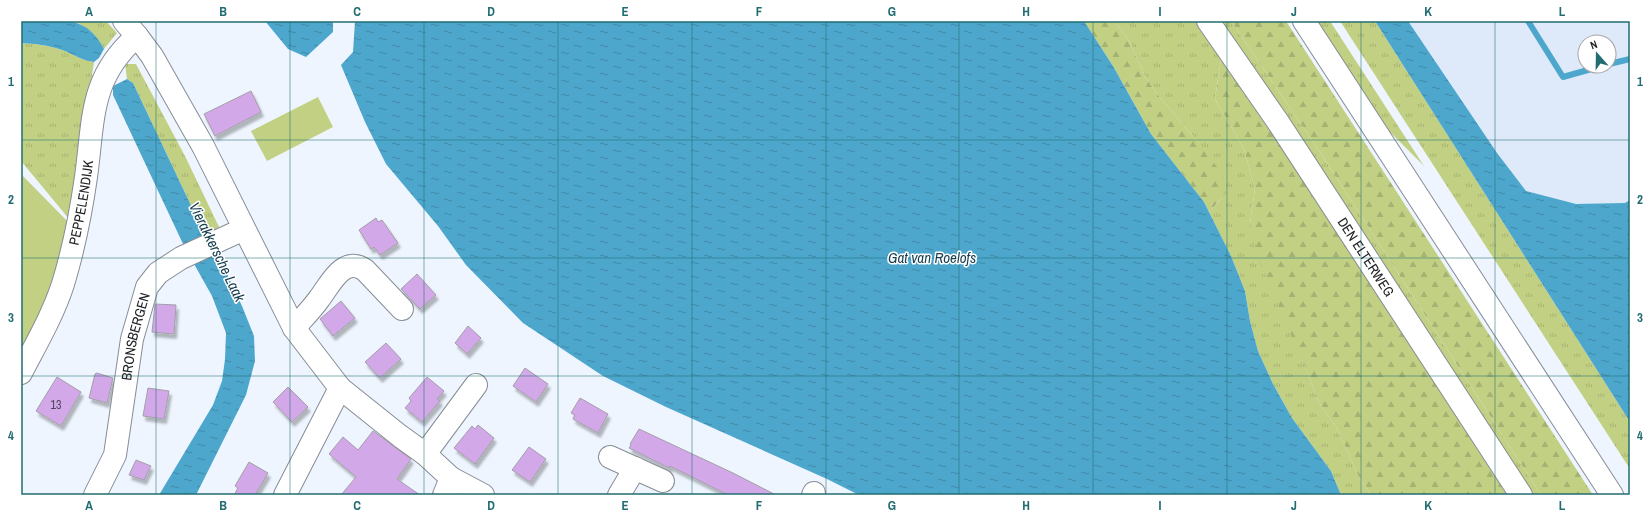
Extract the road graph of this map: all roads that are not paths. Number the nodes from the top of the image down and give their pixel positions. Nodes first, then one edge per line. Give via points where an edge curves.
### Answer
1 (1208, 21) edge
2 (1300, 21) edge
3 (1304, 21) edge
4 (131, 29) edge
5 (1323, 52) junction
6 (244, 229) junction
7 (402, 309) dead end
8 (294, 328) junction
9 (21, 373) edge
10 (476, 385) dead end
11 (340, 388) junction
12 (425, 454) junction
13 (610, 457) dead end
14 (635, 468) junction
15 (663, 481) dead end
16 (447, 487) edge
17 (95, 495) edge
18 (285, 495) edge
19 (484, 495) edge
20 (619, 495) edge
21 (1522, 495) edge
22 (1612, 495) edge

1 - 21 street, DEN ELTERWEG via 1278,122
2 - 5 street
3 - 5 street
4 - 6 street via 152,56 203,146
4 - 9 street, PEPPELENDIJK via 125,47 112,64 97,94 86,178 63,284
5 - 22 street
6 - 8 street
6 - 17 street, BRONSBERGEN via 181,258 158,273 147,287 132,339 115,455
7 - 8 street via 365,270 359,266 350,266 335,276 319,300
8 - 11 street
10 - 12 street
11 - 12 street
11 - 18 street
12 - 16 street
13 - 14 street
14 - 15 street
14 - 20 street
16 - 19 street

